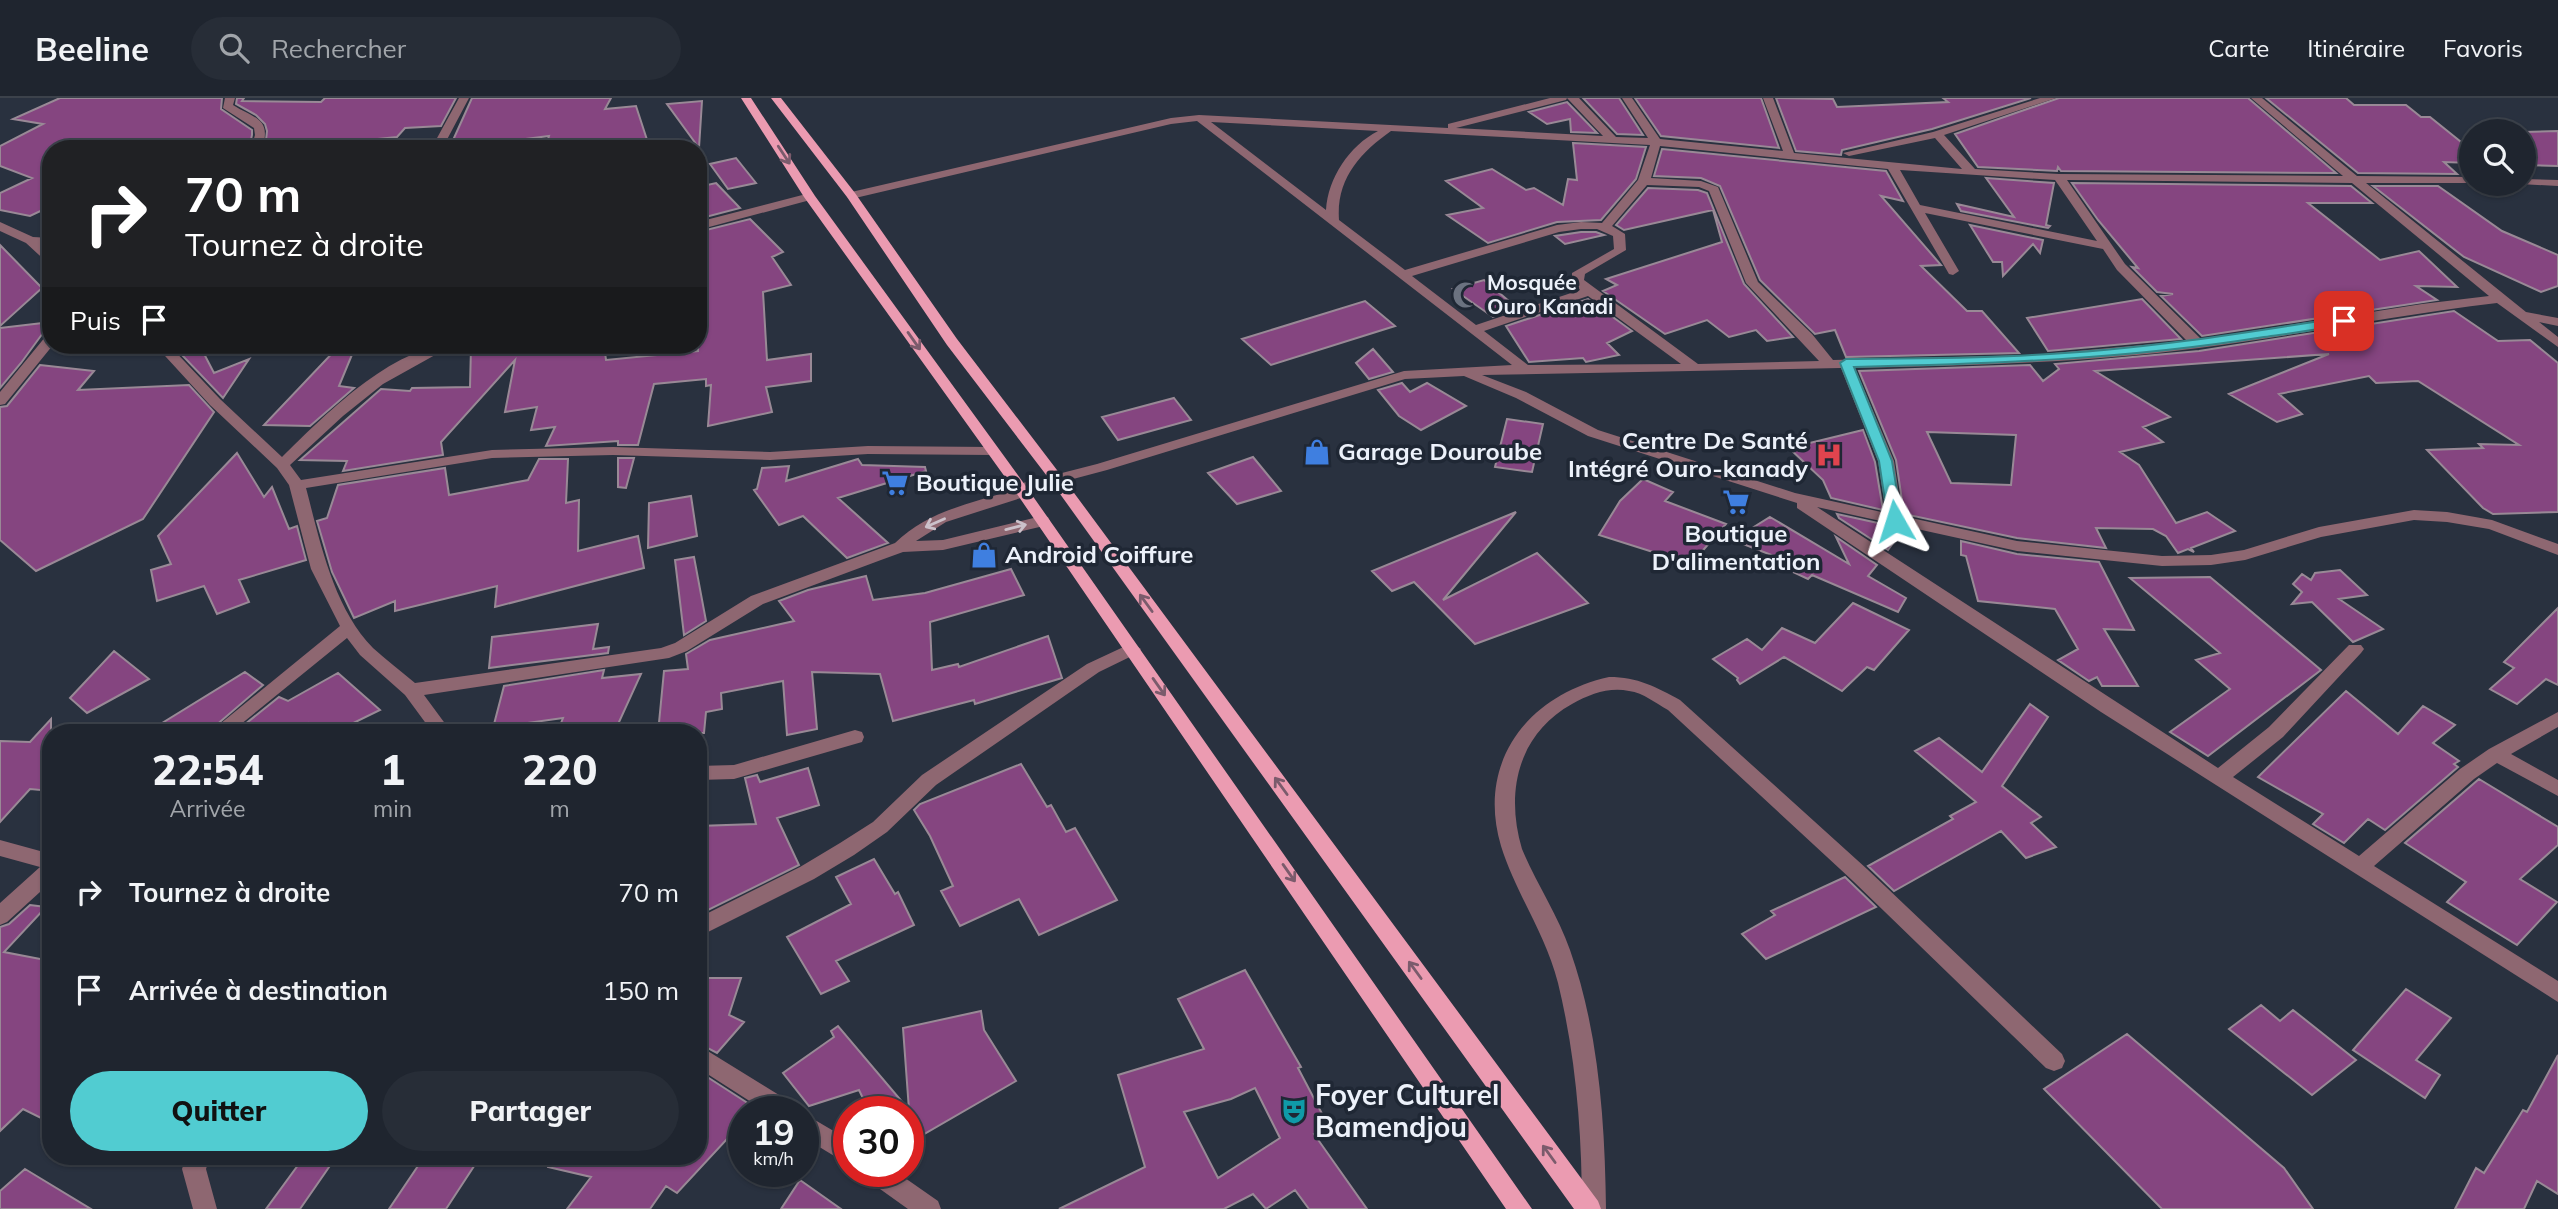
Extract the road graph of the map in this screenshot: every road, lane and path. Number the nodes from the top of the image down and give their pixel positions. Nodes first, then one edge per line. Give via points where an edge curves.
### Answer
1 (230, 98) edge
2 (464, 98) edge
3 (746, 98) edge
4 (776, 98) edge
5 (1562, 98) edge
6 (1572, 98) edge
7 (1627, 98) edge
8 (1768, 98) edge
9 (2051, 98) edge
10 (2256, 98) edge
11 (1199, 118) junction
12 (1387, 130) junction
13 (1435, 131) junction
14 (1937, 134) junction
15 (259, 140) edge
16 (441, 140) edge
17 (1613, 140) junction
18 (1656, 142) junction
19 (1789, 153) junction
20 (1815, 156) junction
21 (1892, 166) junction
22 (1971, 172) junction
23 (2059, 177) junction
24 (2354, 177) junction
25 (2459, 180) edge
26 (1644, 181) junction
27 (2536, 182) edge
28 (2558, 183) edge
29 (850, 195) junction
30 (810, 198) junction
31 (1919, 208) junction
32 (1333, 222) junction
33 (707, 224) edge
34 (0, 226) edge
35 (1606, 226) junction
36 (30, 240) junction
37 (42, 241) edge
38 (2109, 247) junction
39 (42, 253) edge
40 (1953, 271) dead end
41 (1402, 275) junction
42 (1589, 291) junction
43 (2500, 299) junction
44 (2521, 315) junction
45 (2558, 322) edge
46 (1474, 330) junction
47 (2558, 343) edge
48 (2198, 344) junction
49 (42, 350) edge
50 (171, 354) edge
51 (425, 354) edge
52 (1829, 363) junction
53 (1846, 363) junction
54 (1695, 368) junction
55 (1525, 369) junction
56 (1462, 373) junction
57 (0, 401) edge
58 (992, 451) junction
59 (282, 465) junction
60 (1055, 477) junction
61 (297, 485) junction
62 (1021, 490) junction
63 (1791, 497) junction
64 (1042, 521) junction
65 (1895, 521) junction
66 (901, 547) junction
67 (2558, 550) edge
68 (349, 628) junction
69 (1132, 649) junction
70 (2355, 649) dead end
71 (411, 691) junction
72 (2558, 719) edge
73 (229, 724) edge
74 (436, 724) edge
75 (855, 737) dead end
76 (2496, 754) junction
77 (707, 773) edge
78 (2219, 778) junction
79 (2558, 789) edge
80 (0, 848) edge
81 (42, 860) edge
82 (2361, 866) junction
83 (42, 877) edge
84 (0, 916) edge
85 (707, 923) edge
86 (2558, 993) edge
87 (707, 1061) edge
88 (2054, 1061) dead end
89 (761, 1096) edge
90 (195, 1165) edge
91 (898, 1187) edge
92 (205, 1209) edge
93 (929, 1209) edge
94 (1520, 1209) edge
95 (1589, 1209) edge
96 (1594, 1209) edge

1 - 15 street via 227,106 232,111 261,129
2 - 16 street
3 -> 30 main road
4 - 29 main road
5 - 13 street
6 - 17 street
7 - 18 street
8 - 19 street
9 - 14 street
10 - 24 street
11 - 12 street
11 - 29 street
11 - 32 street
12 - 13 street
12 - 32 street via 1363,146 1334,189
13 - 17 street
14 - 20 street via 1863,152
14 - 22 street
17 - 18 street
18 - 19 street
18 - 26 street
19 - 20 street
20 - 21 street
21 - 22 street
21 - 31 street
22 - 23 street
23 - 24 street
23 - 38 street
24 - 25 street
24 - 43 street
26 - 35 street
26 - 52 street via 1702,184 1714,189 1752,283
27 - 28 street
29 - 60 main road via 952,342
30 - 33 street
30 -> 58 main road
31 - 38 street
31 - 40 street
32 - 41 street
34 - 36 street
35 - 41 street via 1573,225
35 - 42 street via 1619,234 1620,250 1576,276
36 - 37 street
36 - 39 street
38 - 48 street via 2122,267
41 - 46 street
42 - 46 street
42 - 54 street
43 - 44 street
43 - 48 street
44 - 45 street
44 - 47 street
46 - 55 street
48 - 53 street via 2031,359
49 - 57 street
50 - 59 street
51 - 59 street via 367,387
52 - 53 street
52 - 54 street
53 - 65 street via 1886,461
54 - 55 street
55 - 56 street
56 - 60 street via 1404,375 1378,381 1102,467
56 - 63 street via 1521,395 1593,433
58 - 61 street via 868,450 758,456 613,451 492,454
58 - 62 main road
59 - 61 street
60 - 62 street
95 -> 60 main road
61 - 68 street via 318,569
62 - 64 main road
62 -> 66 street via 938,520 913,533
63 - 65 street
63 - 78 street
66 -> 64 street via 943,545
64 - 69 main road
65 - 67 street via 2017,546 2162,561 2245,555 2319,532 2414,515 2492,525
66 - 71 street via 757,600 663,654
68 - 71 street via 366,651
68 - 73 street
69 - 85 street via 1093,668 929,780 890,818 847,849
69 -> 94 main road
70 - 78 street via 2276,732
71 - 74 street
72 - 76 street
75 - 77 street via 734,772
76 - 79 street
76 - 82 street
78 - 82 street
80 - 81 street
82 - 86 street
83 - 84 street
87 - 89 street
88 - 96 street via 1674,705 1642,687 1610,683 1577,692 1523,738 1506,777 1505,817 1514,850 1560,950 1575,1017 1594,1155
90 - 92 street
91 - 93 street

